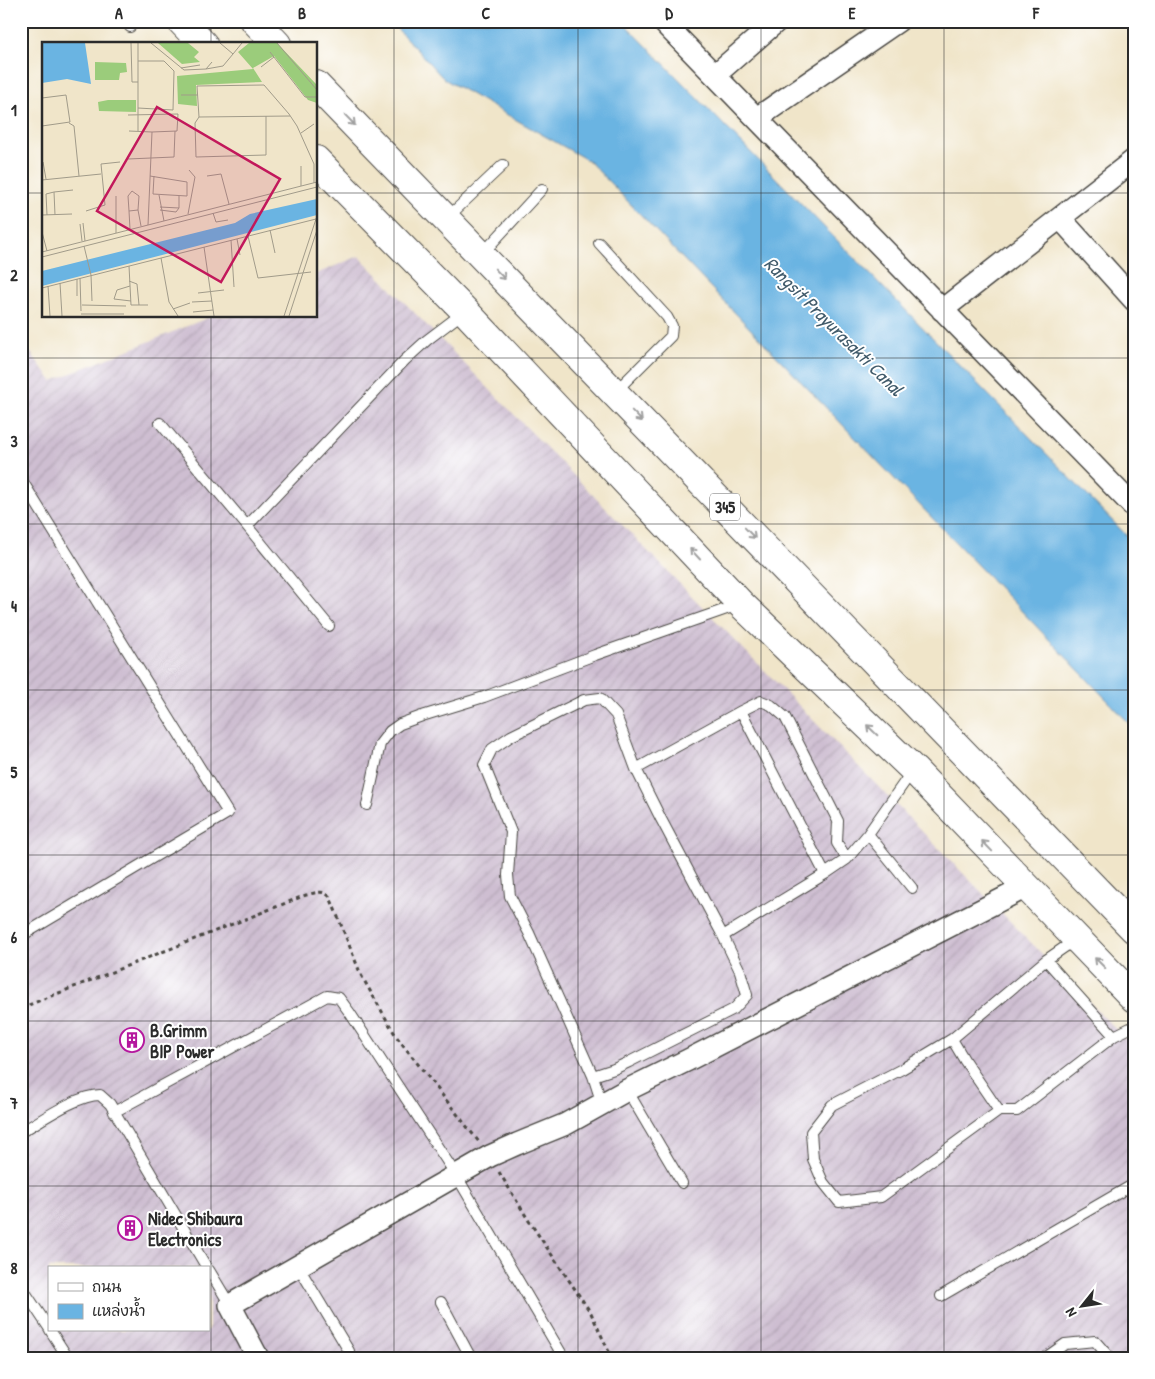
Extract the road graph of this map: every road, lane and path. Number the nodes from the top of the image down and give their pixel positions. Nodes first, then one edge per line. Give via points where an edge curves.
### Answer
1 (181, 21) edge
2 (255, 21) edge
3 (662, 21) edge
4 (777, 21) edge
5 (898, 21) edge
6 (200, 42) edge
7 (275, 42) edge
8 (715, 75) junction
9 (318, 86) edge
10 (757, 118) junction
11 (1134, 160) edge
12 (318, 162) edge
13 (503, 165) dead end
14 (542, 189) dead end
15 (1060, 218) junction
16 (446, 219) junction
17 (600, 243) dead end
18 (481, 255) junction
19 (1134, 300) edge
20 (942, 310) junction
21 (465, 311) junction
22 (614, 393) junction
23 (160, 423) dead end
24 (21, 479) edge
25 (1134, 507) edge
26 (247, 526) junction
27 (741, 604) junction
28 (329, 626) dead end
29 (740, 711) junction
30 (636, 769) junction
31 (914, 770) junction
32 (367, 805) dead end
33 (868, 834) junction
34 (847, 859) junction
35 (825, 874) junction
36 (1026, 886) junction
37 (912, 888) dead end
38 (1134, 929) edge
39 (21, 936) edge
40 (723, 936) junction
41 (1076, 939) junction
42 (1046, 960) junction
43 (1134, 998) edge
44 (21, 1008) edge
45 (1134, 1026) edge
46 (1114, 1036) junction
47 (952, 1039) junction
48 (593, 1076) junction
49 (627, 1090) junction
50 (602, 1104) junction
51 (1000, 1110) junction
52 (114, 1112) junction
53 (21, 1132) edge
54 (490, 1156) junction
55 (456, 1175) junction
56 (682, 1183) dead end
57 (1134, 1184) edge
58 (206, 1266) edge
59 (298, 1266) junction
60 (210, 1272) edge
61 (21, 1286) edge
62 (941, 1296) dead end
63 (441, 1302) dead end
64 (230, 1305) junction
65 (48, 1327) edge
66 (51, 1332) edge
67 (349, 1351) dead end
68 (68, 1358) edge
69 (258, 1358) edge
70 (471, 1358) edge
71 (564, 1358) edge
72 (610, 1358) edge
73 (1045, 1358) edge
74 (1110, 1358) edge

1 - 6 main road
2 - 7 main road
3 - 8 street
4 - 8 street
5 - 10 street
8 - 10 street
9 -> 16 main road, 345
10 - 20 street
11 - 15 street
12 - 21 main road
13 - 16 lane
14 - 18 lane
15 - 19 street
15 - 20 street
16 - 18 main road, 345
17 - 22 lane via 672,326 671,336
18 -> 22 main road, 345
20 - 25 street
21 - 26 lane via 405,360
27 -> 21 main road
22 -> 38 main road, 345
23 - 26 lane
24 - 39 lane via 228,813
26 - 28 lane
31 -> 27 main road
27 - 32 lane via 400,724 380,744
29 - 30 lane
29 - 34 lane via 761,701 785,717 838,821 837,843
29 - 35 lane
30 - 40 lane
30 - 48 lane via 616,715 600,698 584,700 511,736 492,749 484,765 511,832 510,896
31 - 33 lane
36 -> 31 main road
33 - 34 lane
33 - 37 lane
34 - 35 lane
35 - 40 lane
36 - 41 main road
36 - 49 street
40 - 48 lane via 740,971 747,995 734,1009 629,1062
41 - 42 lane
43 -> 41 main road
42 - 46 lane
42 - 47 lane
44 - 54 path via 321,891 330,897 361,975 396,1036
45 - 46 lane
46 - 51 lane via 1017,1111
47 - 51 lane
47 - 51 lane via 832,1105 811,1132 813,1159 823,1182 839,1202 881,1197
48 - 50 lane
49 - 50 street
49 - 56 lane
50 - 54 street via 566,1124
52 - 53 lane via 100,1095 91,1095 78,1099
52 - 55 lane via 327,996 339,998
52 - 58 lane
54 - 55 street
54 - 72 path via 591,1313
55 - 59 street
55 - 71 lane
57 - 62 lane
59 - 64 street
59 - 67 lane
60 - 64 lane
61 - 65 lane
63 - 70 lane
64 - 69 street
66 - 68 lane
73 - 74 lane via 1065,1344 1095,1341

